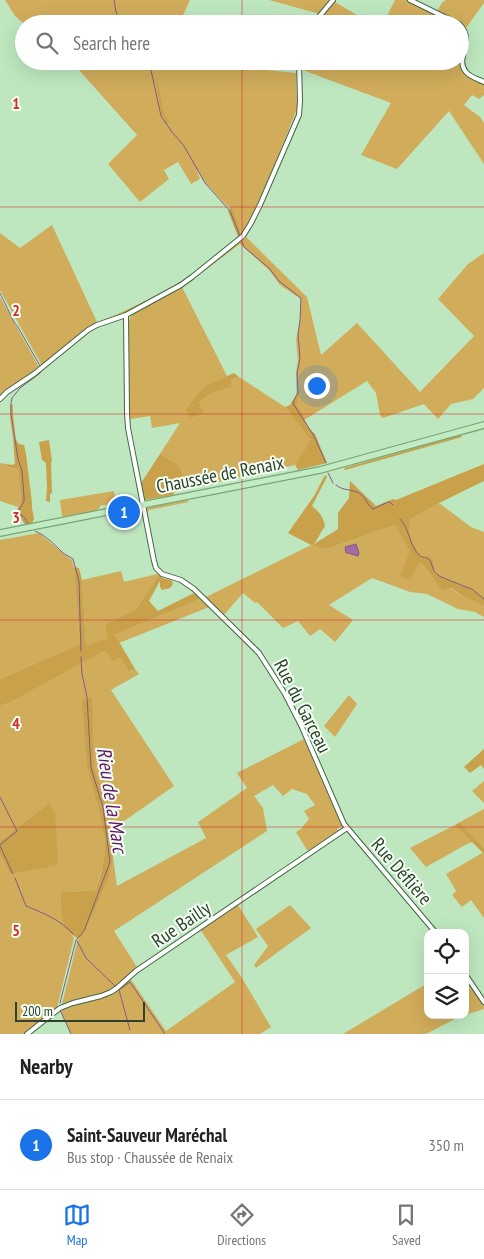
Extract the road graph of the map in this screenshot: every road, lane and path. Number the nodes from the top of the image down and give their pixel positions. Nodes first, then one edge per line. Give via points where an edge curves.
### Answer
1 (333, 0) edge
2 (410, 0) edge
3 (320, 15) edge
4 (441, 15) edge
5 (299, 70) edge
6 (466, 70) edge
7 (484, 82) edge
8 (126, 315) junction
9 (0, 399) edge
10 (484, 425) edge
11 (143, 505) junction
12 (0, 533) edge
13 (347, 828) junction
14 (433, 929) edge
15 (469, 980) edge
16 (484, 1002) edge
17 (27, 1034) edge

1 - 3 street
2 - 4 street
5 - 8 street via 299,115 252,223 240,239 192,277
6 - 7 street
8 - 9 street via 88,330
8 - 11 street, Rue du Garceau via 128,428
10 - 11 main road, Chaussée de Renaix via 327,468
11 - 12 main road, Chaussée de Renaix
11 - 13 street, Rue du Garceau via 156,568 194,589 259,653 301,725
13 - 14 street, Rue Déflière
13 - 17 street, Rue Bailly via 144,966 117,988 60,1008
15 - 16 street

